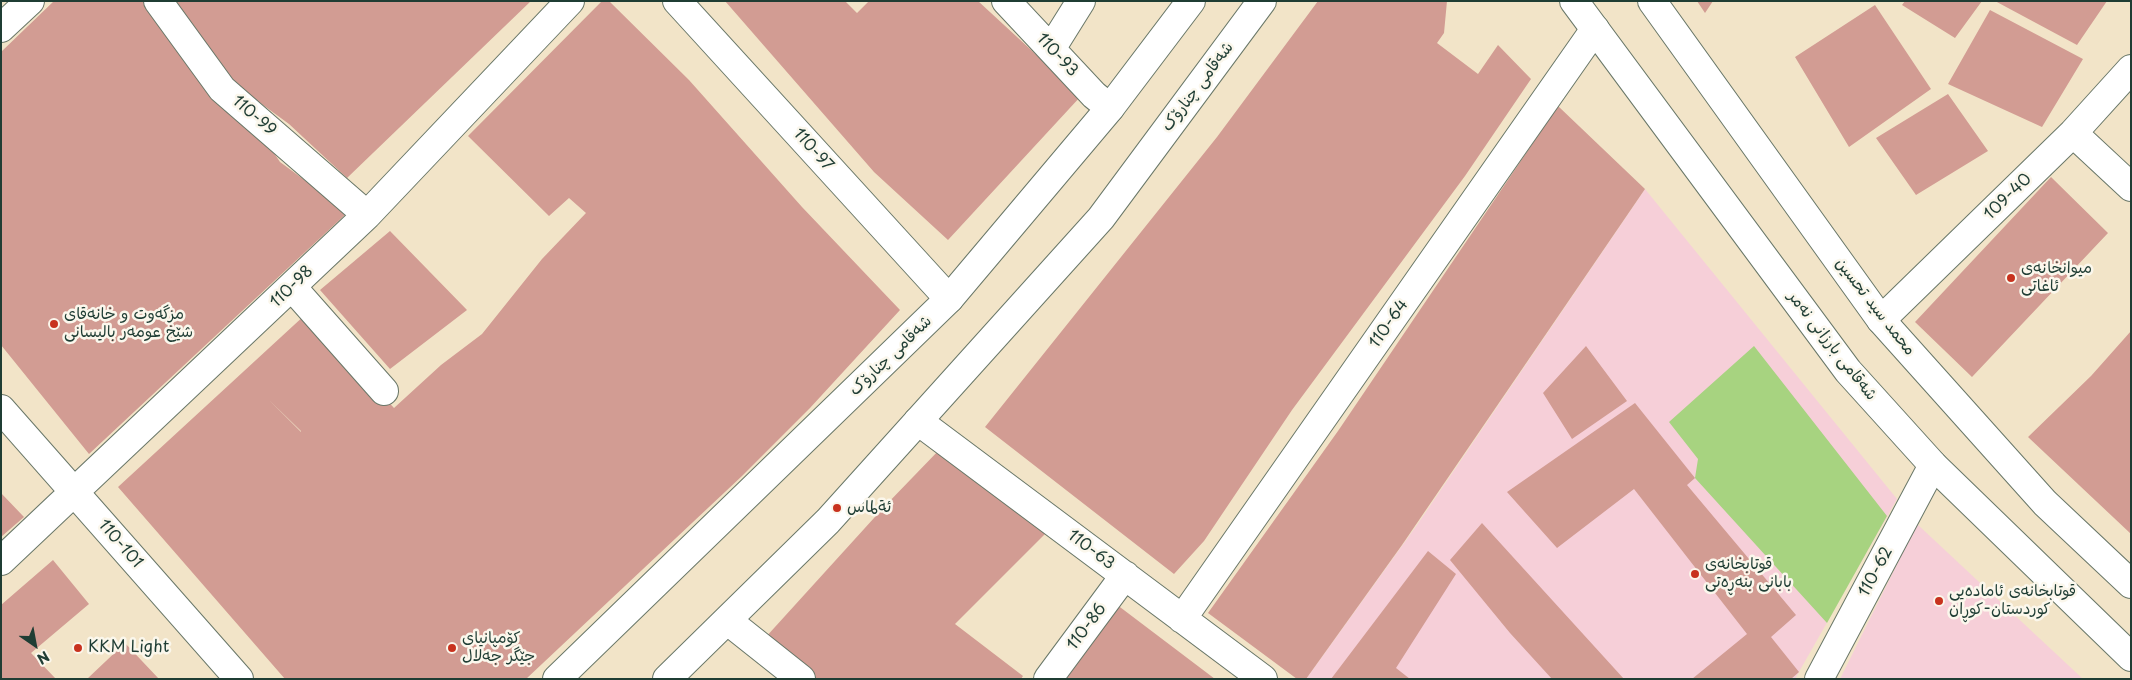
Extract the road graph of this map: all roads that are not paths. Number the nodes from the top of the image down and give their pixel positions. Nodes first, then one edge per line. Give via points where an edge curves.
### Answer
1 (30, 1) edge
2 (158, 1) edge
3 (570, 1) edge
4 (677, 1) edge
5 (1006, 1) edge
6 (1081, 1) edge
7 (1191, 1) edge
8 (1262, 1) edge
9 (1574, 1) edge
10 (1652, 1) edge
11 (1, 28) edge
12 (1595, 29) junction
13 (1051, 49) junction
14 (2131, 70) edge
15 (1110, 108) junction
16 (2074, 133) junction
17 (2131, 187) edge
18 (367, 215) junction
19 (292, 288) junction
20 (949, 299) junction
21 (1881, 320) junction
22 (384, 391) dead end
23 (1, 409) edge
24 (918, 421) junction
25 (1933, 465) junction
26 (74, 493) junction
27 (1, 561) edge
28 (1125, 575) junction
29 (2131, 584) edge
30 (1182, 619) junction
31 (728, 621) junction
32 (2131, 656) edge
33 (239, 679) edge
34 (557, 679) edge
35 (667, 679) edge
36 (801, 679) edge
37 (1048, 679) edge
38 (1263, 679) edge
39 (1819, 679) edge

1 - 11 street
2 - 18 street, 110-99 via 222,89
3 - 18 street, 110-98
4 - 20 street, 110-97
5 - 13 street, 110-93
6 - 13 street
7 - 15 street, شەقامی چنارۆک
8 - 24 street, شەقامی چنارۆک via 1101,218
9 - 12 street, شەقامی بارزانی نەمر
10 - 21 street, محمد سید تحسین
12 - 25 street, شەقامی بارزانی نەمر via 1848,371
12 - 30 street, 110-64
13 - 15 street, 110-93
14 - 16 street, 109-40
15 - 20 street, شەقامی چنارۆک
16 - 17 street
16 - 21 street, 109-40
18 - 19 street, 110-98
19 - 22 street
19 - 26 street, 110-98
20 - 34 street, شەقامی چنارۆک
21 - 29 street, محمد سید تحسین via 2045,503
23 - 26 street, 110-101
24 - 28 street, 110-63
24 - 31 street, شەقامی چنارۆک via 828,521
25 - 32 street, شەقامی بارزانی نەمر
25 - 39 street, 110-62
26 - 27 street, 110-98
26 - 33 street, 110-101
28 - 30 street, 110-63
28 - 37 street, 110-86
30 - 38 street, 110-63
31 - 35 street, شەقامی چنارۆک
31 - 36 street

